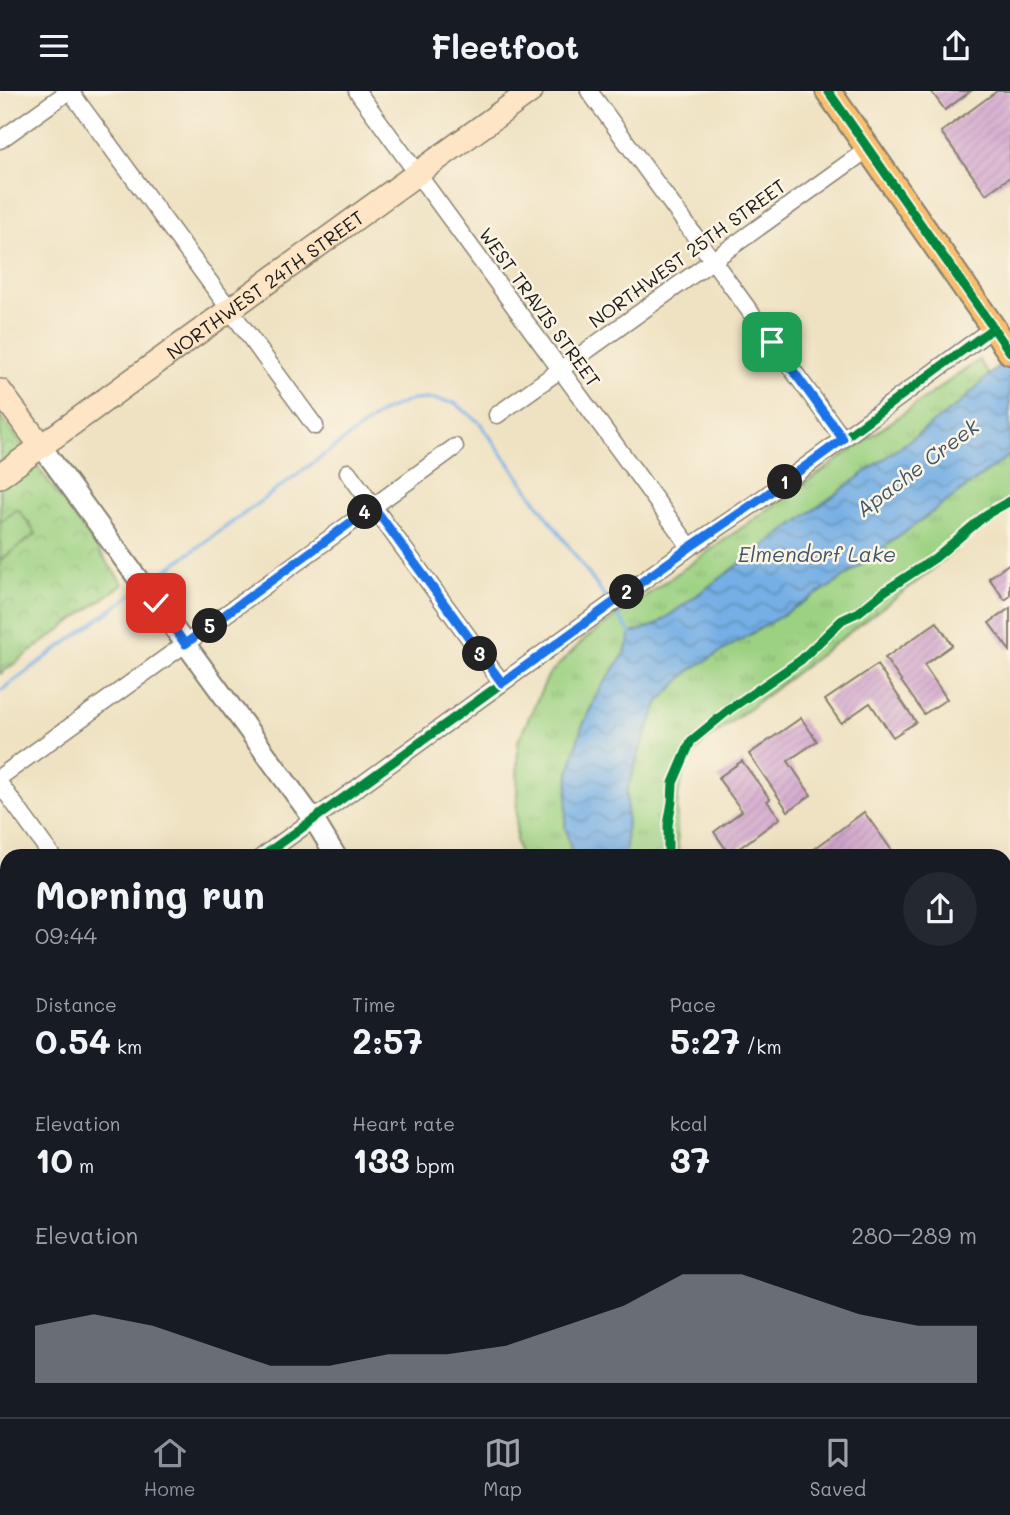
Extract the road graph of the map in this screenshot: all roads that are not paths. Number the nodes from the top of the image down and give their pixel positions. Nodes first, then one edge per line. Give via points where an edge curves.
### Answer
1 (70, 91) edge
2 (357, 91) edge
3 (531, 91) edge
4 (589, 91) edge
5 (828, 91) edge
6 (0, 140) edge
7 (868, 149) junction
8 (417, 174) junction
9 (712, 260) junction
10 (229, 309) junction
11 (1001, 339) edge
12 (561, 370) junction
13 (0, 391) edge
14 (497, 415) dead end
15 (315, 426) dead end
16 (843, 439) junction
17 (41, 446) junction
18 (455, 447) dead end
19 (348, 472) dead end
20 (0, 476) edge
21 (373, 506) junction
22 (690, 547) junction
23 (185, 644) junction
24 (502, 683) junction
25 (0, 777) edge
26 (0, 784) edge
27 (314, 820) junction
28 (47, 849) edge
29 (273, 849) edge
30 (332, 849) edge

1 - 6 street
1 - 10 street
2 - 8 street, WEST TRAVIS STREET
3 - 8 main road, NORTHWEST 24TH STREET
4 - 9 street
5 - 7 main road
7 - 9 street, NORTHWEST 25TH STREET
7 - 11 main road
8 - 10 main road, NORTHWEST 24TH STREET
8 - 12 street, WEST TRAVIS STREET
9 - 12 street, NORTHWEST 25TH STREET
9 - 16 street
10 - 15 street
10 - 17 main road, NORTHWEST 24TH STREET
11 - 16 street
12 - 14 street, NORTHWEST 25TH STREET
12 - 22 street, WEST TRAVIS STREET
13 - 17 main road
16 - 22 street
17 - 20 main road, NORTHWEST 24TH STREET
17 - 23 street
18 - 21 street
19 - 21 street
21 - 23 street
21 - 24 street
22 - 24 street
23 - 25 street
23 - 27 street
24 - 27 street
26 - 28 street
27 - 29 street
27 - 30 street

